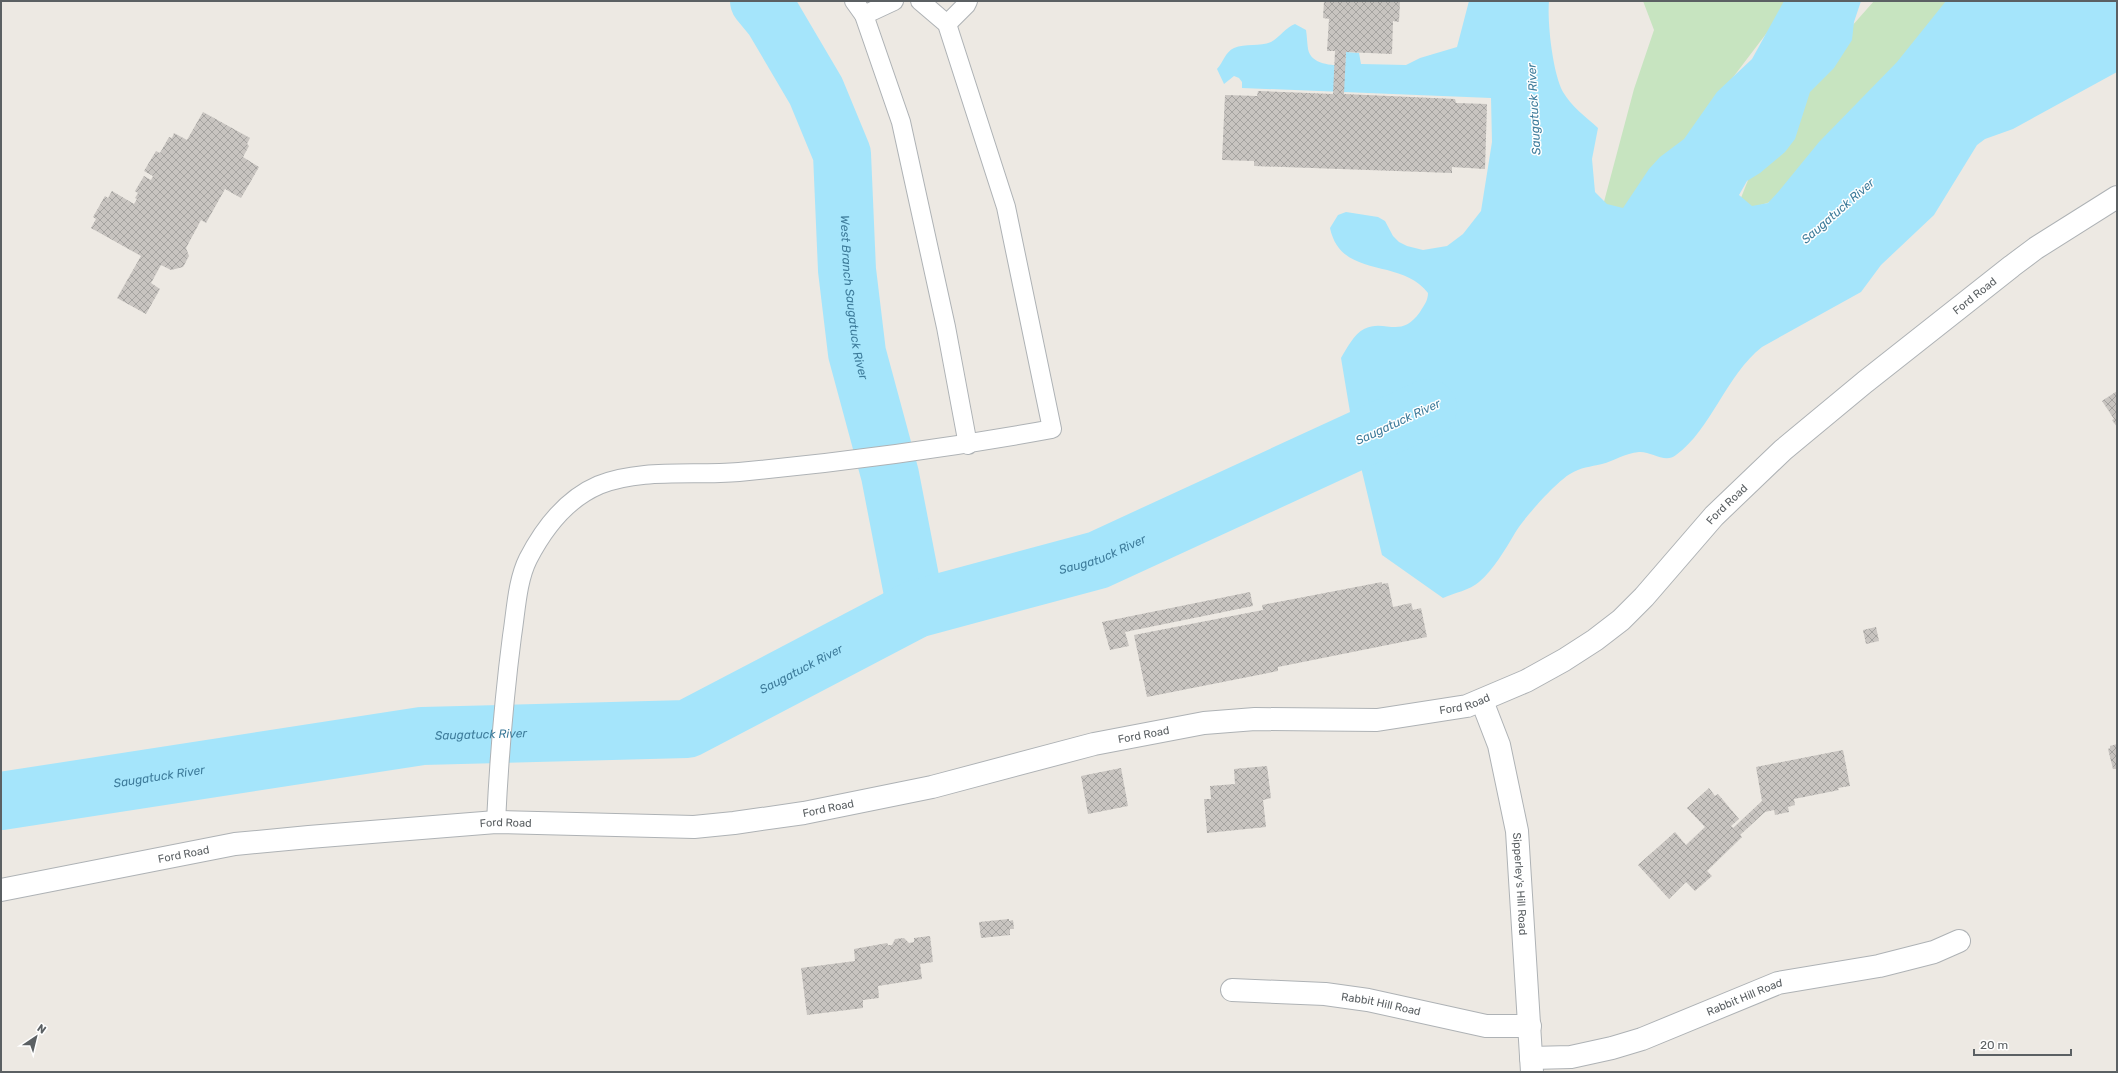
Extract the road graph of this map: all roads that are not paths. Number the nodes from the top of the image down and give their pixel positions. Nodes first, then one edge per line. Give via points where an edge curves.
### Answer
1 (894, 1) edge
2 (920, 1) edge
3 (968, 1) edge
4 (859, 8) edge
5 (947, 24) junction
6 (2117, 197) edge
7 (968, 445) junction
8 (1482, 701) junction
9 (496, 822) junction
10 (1, 890) edge
11 (1959, 941) dead end
12 (1232, 990) dead end
13 (1530, 1026) junction
14 (1532, 1065) edge

1 - 4 lane
2 - 5 lane
3 - 5 lane
4 - 7 lane via 901,122 946,326
5 - 7 lane via 1006,207 1052,429
6 - 8 street, Ford Road via 2041,245 2006,271 1802,433 1732,498 1636,604 1595,640 1526,681
7 - 9 lane via 737,472 625,477 598,485 576,497 546,530 527,561 518,592 506,688
8 - 9 street, Ford Road via 1436,712 1377,720 1255,718 1204,723 1094,744 932,787 804,813 734,823 694,826
8 - 13 street, Sipperley's Hill Road via 1499,745 1517,831
9 - 10 street, Ford Road via 235,844
11 - 14 street, Rabbit Hill Road via 1934,952 1879,966 1778,983 1642,1039
12 - 13 street, Rabbit Hill Road via 1325,994 1368,1000 1486,1026
13 - 14 street, Sipperley's Hill Road

